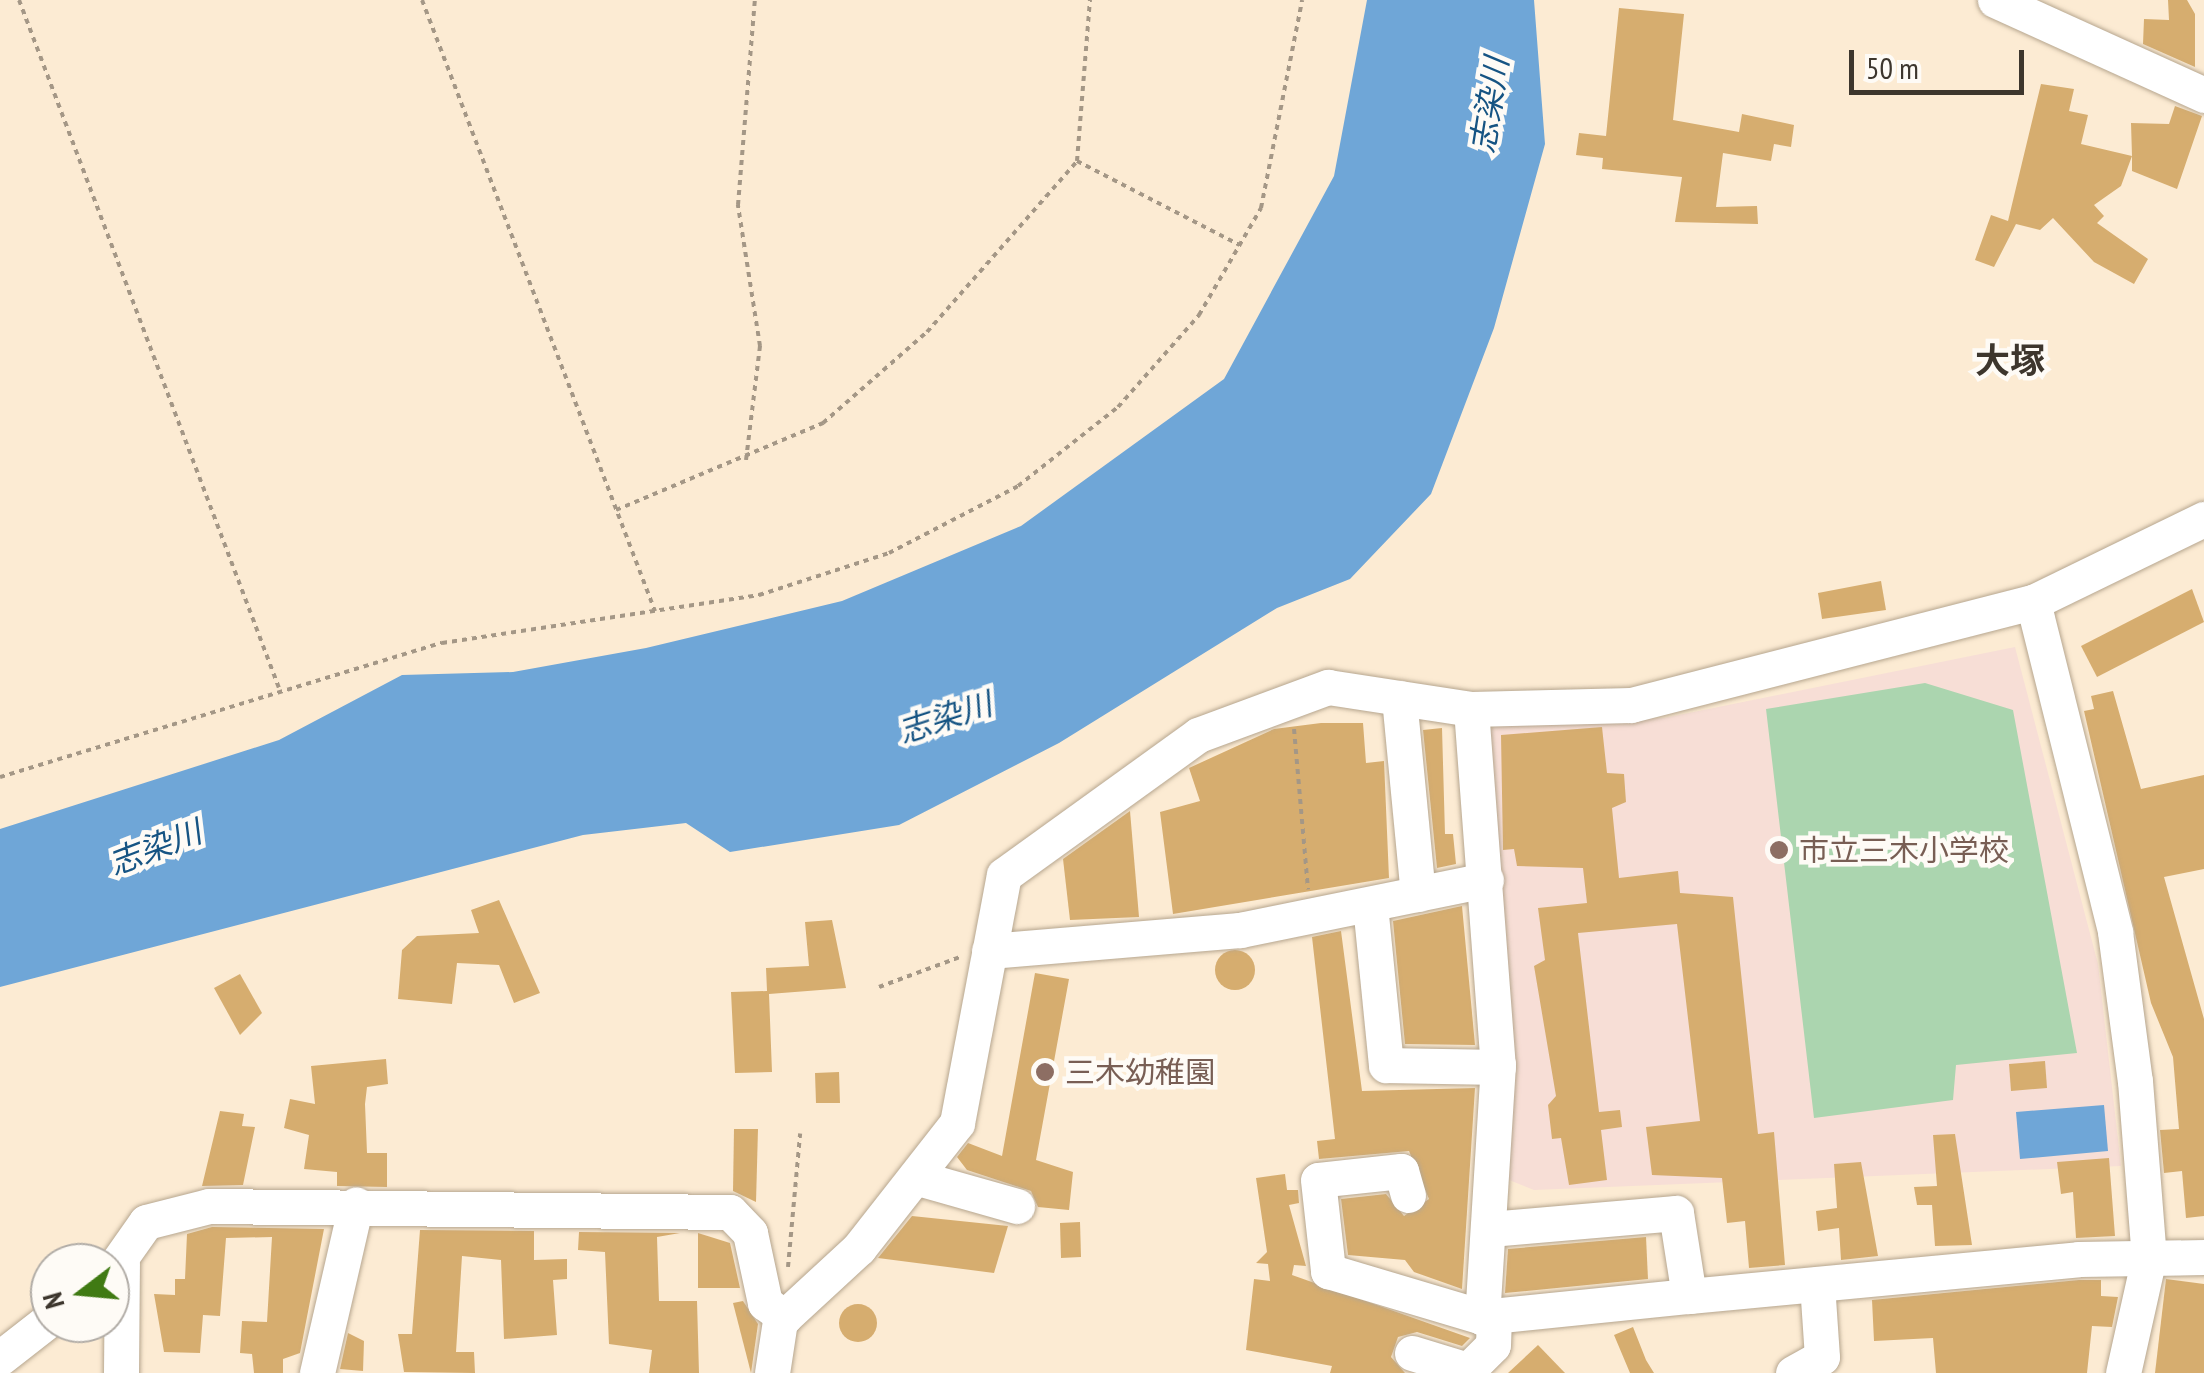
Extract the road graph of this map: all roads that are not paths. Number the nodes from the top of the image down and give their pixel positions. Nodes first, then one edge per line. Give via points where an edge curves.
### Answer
1 (1995, 0) edge
2 (2204, 95) edge
3 (2204, 518) edge
4 (2033, 602) junction
5 (1399, 698) junction
6 (1471, 709) junction
7 (1486, 880) junction
8 (1418, 894) junction
9 (1370, 905) junction
10 (989, 951) junction
11 (1498, 1068) junction
12 (918, 1178) junction
13 (1408, 1195) dead end
14 (356, 1204) junction
15 (1017, 1206) dead end
16 (1490, 1229) junction
17 (130, 1247) edge
18 (2149, 1257) junction
19 (2204, 1257) edge
20 (1817, 1284) junction
21 (1689, 1296) junction
22 (784, 1316) junction
23 (1488, 1316) junction
24 (30, 1335) edge
25 (120, 1343) edge
26 (1412, 1354) dead end
27 (0, 1358) edge
28 (1481, 1368) edge
29 (121, 1373) edge
30 (317, 1373) edge
31 (772, 1373) edge
32 (1793, 1373) edge
33 (2123, 1373) edge

1 - 2 street
3 - 4 street
4 - 6 street via 1631,705
4 - 18 street via 2115,932
5 - 6 street
5 - 8 street
5 - 10 street via 1328,687 1198,735 1024,853 1004,875
6 - 7 street
7 - 8 street
7 - 11 street
8 - 9 street
9 - 10 street via 1240,930
9 - 11 street via 1386,1065
10 - 12 street via 957,1122
11 - 16 street
12 - 15 street
12 - 22 street
13 - 23 street via 1401,1172 1318,1180 1328,1270
14 - 17 street via 209,1206 146,1222
14 - 22 street via 730,1212 750,1233 765,1303
14 - 30 street
16 - 21 street via 1676,1213
16 - 23 street
18 - 19 street
18 - 20 street
18 - 33 street
20 - 21 street
20 - 32 street via 1822,1357
21 - 23 street
22 - 31 street
23 - 28 street via 1493,1346
24 - 27 street
25 - 29 street
26 - 28 street

